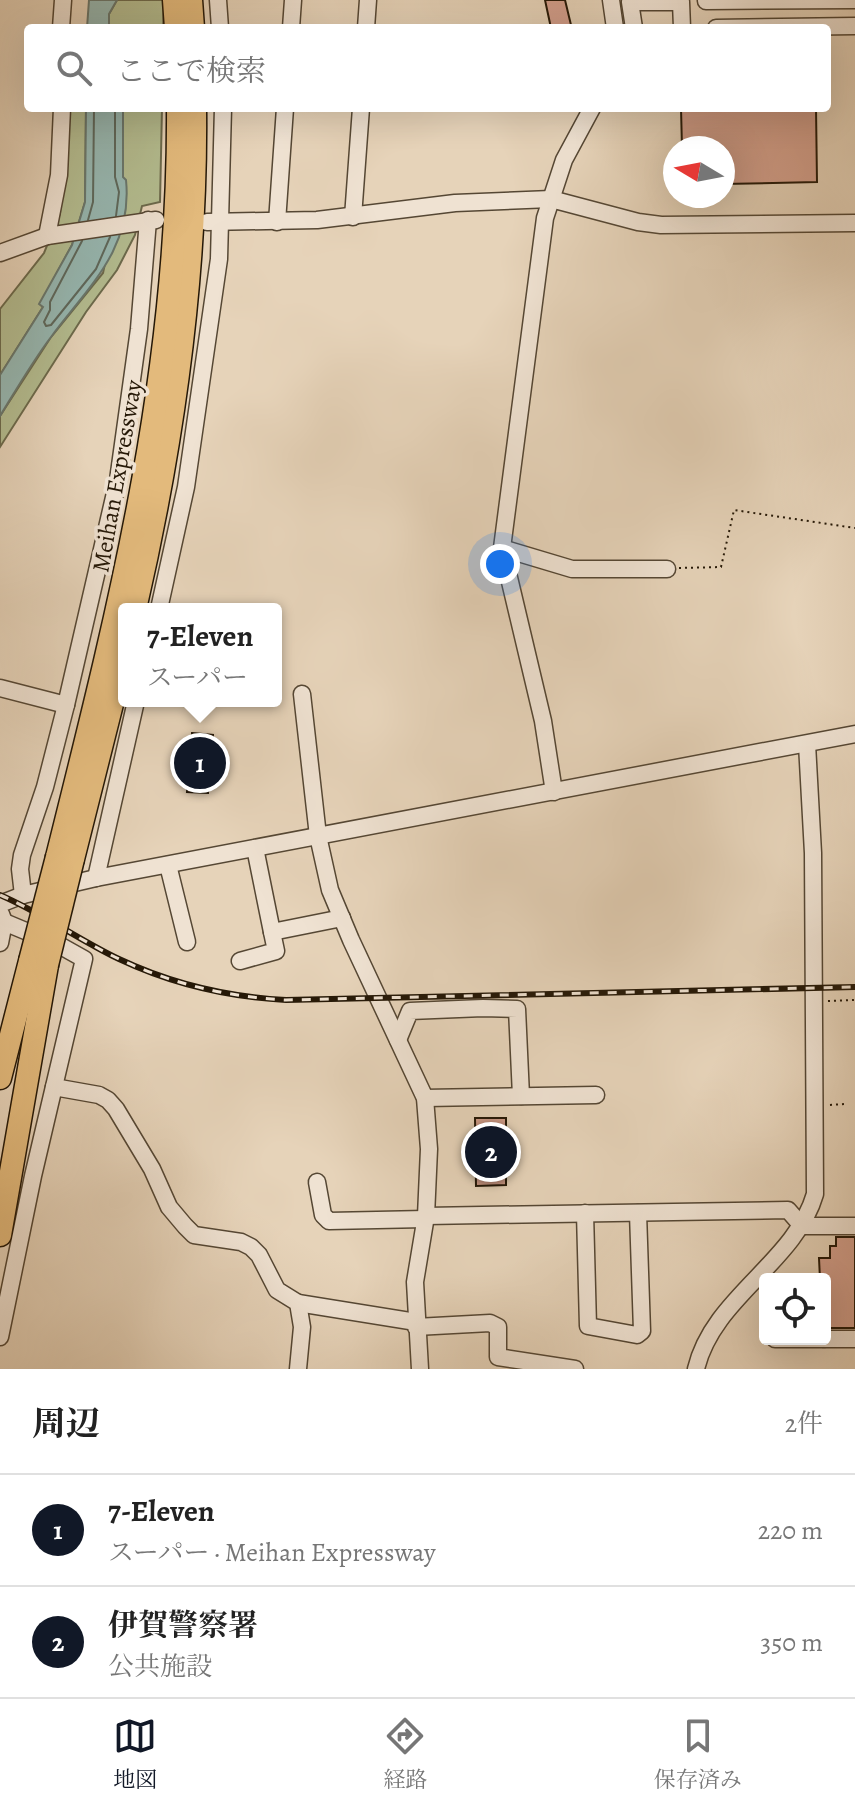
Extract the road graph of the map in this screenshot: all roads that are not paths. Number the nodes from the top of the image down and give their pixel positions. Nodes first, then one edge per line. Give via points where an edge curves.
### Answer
1 (63, 0) edge
2 (174, 0) edge
3 (191, 0) edge
4 (218, 0) edge
5 (293, 0) edge
6 (368, 0) edge
7 (611, 0) edge
8 (755, 0) edge
9 (837, 0) edge
10 (855, 0) edge
11 (706, 1) edge
12 (61, 24) edge
13 (176, 24) edge
14 (193, 24) edge
15 (220, 24) edge
16 (291, 24) edge
17 (366, 24) edge
18 (614, 24) edge
19 (633, 24) edge
20 (682, 24) edge
21 (755, 24) edge
22 (831, 26) edge
23 (837, 26) junction
24 (855, 26) edge
25 (62, 112) edge
26 (178, 112) edge
27 (195, 112) edge
28 (223, 112) edge
29 (285, 112) edge
30 (361, 112) edge
31 (590, 112) edge
32 (551, 199) junction
33 (353, 217) junction
34 (214, 222) junction
35 (277, 222) junction
36 (855, 223) edge
37 (52, 235) junction
38 (0, 253) edge
39 (502, 548) junction
40 (667, 569) road end
41 (119, 603) edge
42 (136, 603) edge
43 (160, 603) edge
44 (118, 610) edge
45 (118, 677) edge
46 (0, 688) edge
47 (302, 694) dead end
48 (66, 705) junction
49 (135, 707) edge
50 (855, 734) edge
51 (807, 744) junction
52 (554, 792) junction
53 (318, 836) junction
54 (255, 848) junction
55 (65, 858) junction
56 (168, 865) junction
57 (96, 878) junction
58 (23, 895) junction
59 (1, 912) edge
60 (342, 918) junction
61 (272, 932) junction
62 (187, 942) dead end
63 (0, 943) edge
64 (240, 961) dead end
65 (38, 963) junction
66 (398, 1040) junction
67 (0, 1053) edge
68 (0, 1078) edge
69 (54, 1087) junction
70 (596, 1095) dead end
71 (521, 1096) junction
72 (425, 1098) junction
73 (0, 1154) edge
74 (317, 1182) dead end
75 (585, 1213) junction
76 (638, 1213) junction
77 (425, 1218) junction
78 (802, 1226) junction
79 (855, 1226) edge
80 (0, 1235) edge
81 (298, 1303) junction
82 (416, 1324) junction
83 (0, 1337) edge
84 (831, 1339) edge
85 (855, 1339) edge
86 (298, 1369) edge
87 (420, 1369) edge
88 (575, 1369) edge
89 (696, 1369) edge

1 - 12 street
2 - 13 highway
3 - 14 highway
4 - 15 street
5 - 16 street
6 - 17 street
7 - 18 street
8 - 9 street
8 - 11 street
8 - 21 street
9 - 10 street
9 - 23 street
19 - 20 street via 630,2 681,2
22 - 23 street
23 - 24 street
25 - 37 street
26 - 41 highway, Meihan Expressway via 173,266 163,368
27 - 42 highway, Meihan Expressway via 191,252 179,371
28 - 34 street
29 - 35 street
30 - 33 street
31 - 32 street via 564,160
32 - 33 street via 455,203
32 - 36 street via 661,225
32 - 39 street
33 - 35 street
34 - 35 street
34 - 43 street via 209,339
37 - 38 street
37 - 48 street via 149,221 118,480
39 - 40 street via 572,569
39 - 52 street via 543,721
44 - 55 highway, Meihan Expressway
45 - 55 highway, Meihan Expressway
46 - 48 street
47 - 53 street
48 - 58 street via 22,855
49 - 57 street
50 - 51 street
51 - 52 street
51 - 78 street via 813,853 815,1194
52 - 53 street
53 - 54 street
53 - 60 street
54 - 56 street
54 - 61 street
55 - 65 highway, Meihan Expressway, bridge
56 - 57 street
56 - 62 street
57 - 58 street
58 - 59 street
59 - 63 street
59 - 69 street via 84,959
60 - 61 street
60 - 66 street
61 - 64 street via 276,951
65 - 67 highway
65 - 68 highway, Meihan Expressway
65 - 73 highway, Meihan Expressway
65 - 80 highway
66 - 71 street via 410,1011 517,1009
66 - 72 street
69 - 81 street via 108,1100 185,1226 194,1235 251,1247 277,1290
69 - 83 street
70 - 71 street
71 - 72 street
72 - 77 street
74 - 77 street via 329,1221
75 - 76 street
75 - 76 street via 588,1326 637,1335 642,1331
75 - 77 street
76 - 78 street via 788,1210
77 - 82 street via 415,1282
78 - 79 street
78 - 89 street via 729,1308
81 - 82 street
81 - 86 street
82 - 87 street
82 - 88 street via 490,1323 498,1327 498,1357
84 - 85 street

